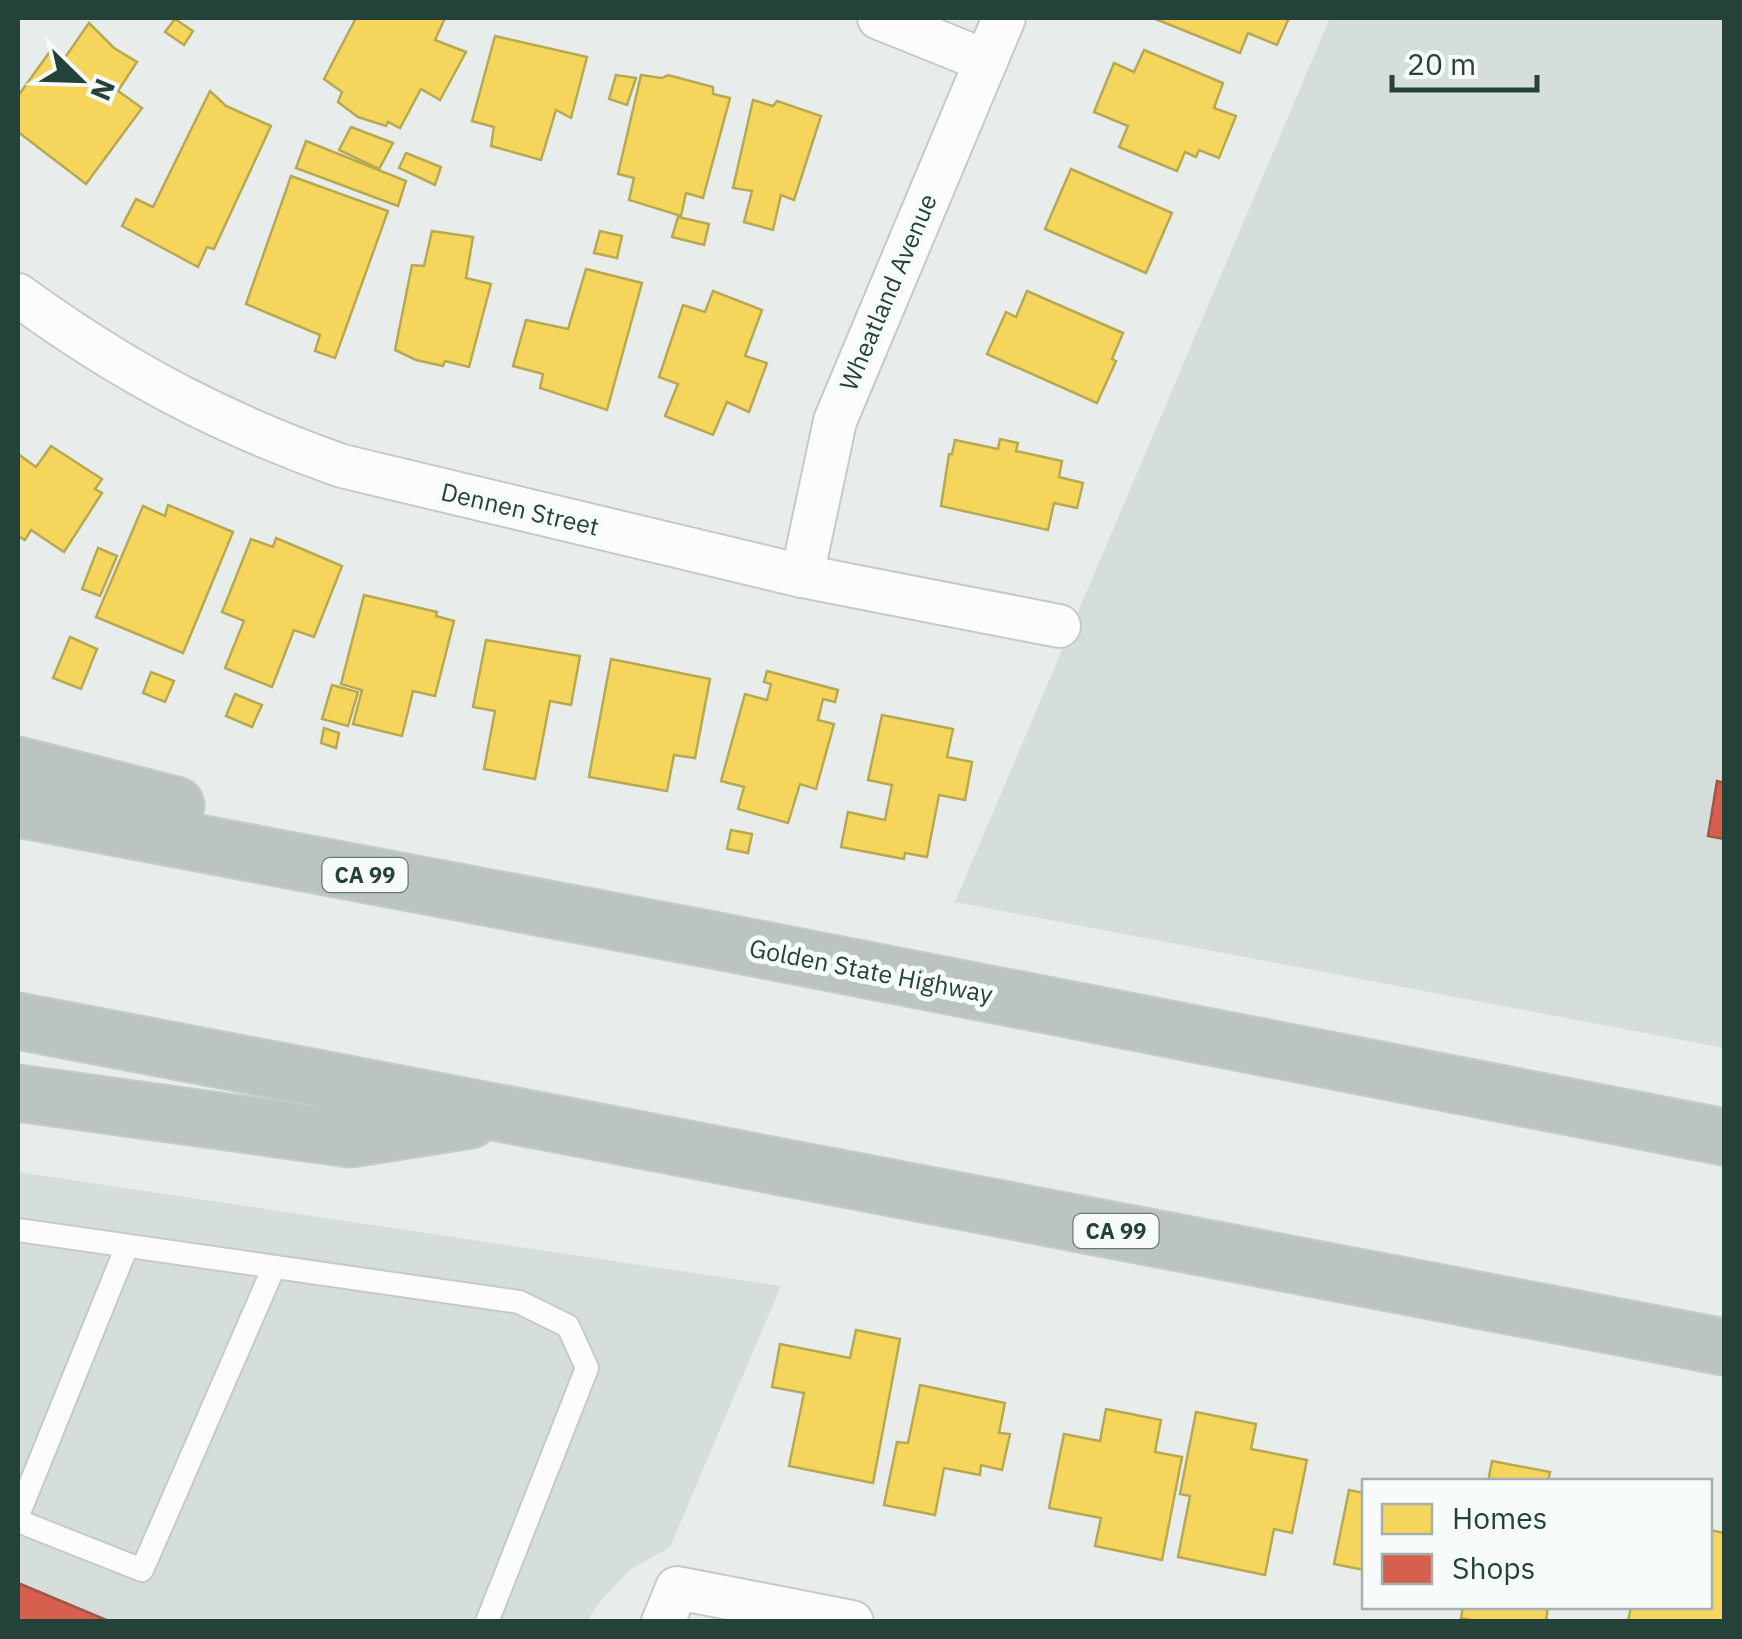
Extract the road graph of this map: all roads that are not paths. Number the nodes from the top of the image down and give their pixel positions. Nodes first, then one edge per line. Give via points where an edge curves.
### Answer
1 (880, 18) edge
2 (1004, 18) edge
3 (986, 61) junction
4 (18, 295) edge
5 (802, 576) junction
6 (1059, 626) dead end
7 (18, 764) edge
8 (18, 809) edge
9 (712, 940) junction
10 (18, 1021) edge
11 (18, 1093) edge
12 (507, 1114) junction
13 (1724, 1137) edge
14 (18, 1230) edge
15 (127, 1246) junction
16 (274, 1267) junction
17 (1724, 1347) edge
18 (18, 1518) edge
19 (670, 1605) edge
20 (487, 1622) edge
21 (852, 1622) edge

1 - 3 street
2 - 3 street, Wheatland Avenue
3 - 5 street, Wheatland Avenue via 834,421
4 - 5 street, Dennen Street via 184,402 281,445 342,466
5 - 6 street, Dennen Street
7 - 9 highway
8 - 9 highway, Golden State Highway / CA 99
9 - 13 highway, Golden State Highway / CA 99
10 - 12 highway, CA 99
11 - 12 highway via 350,1139
12 - 17 highway, CA 99
14 - 15 lane
15 - 16 lane
15 - 18 lane
16 - 18 lane via 142,1570
16 - 20 lane via 519,1302 568,1326 587,1368
19 - 21 street

